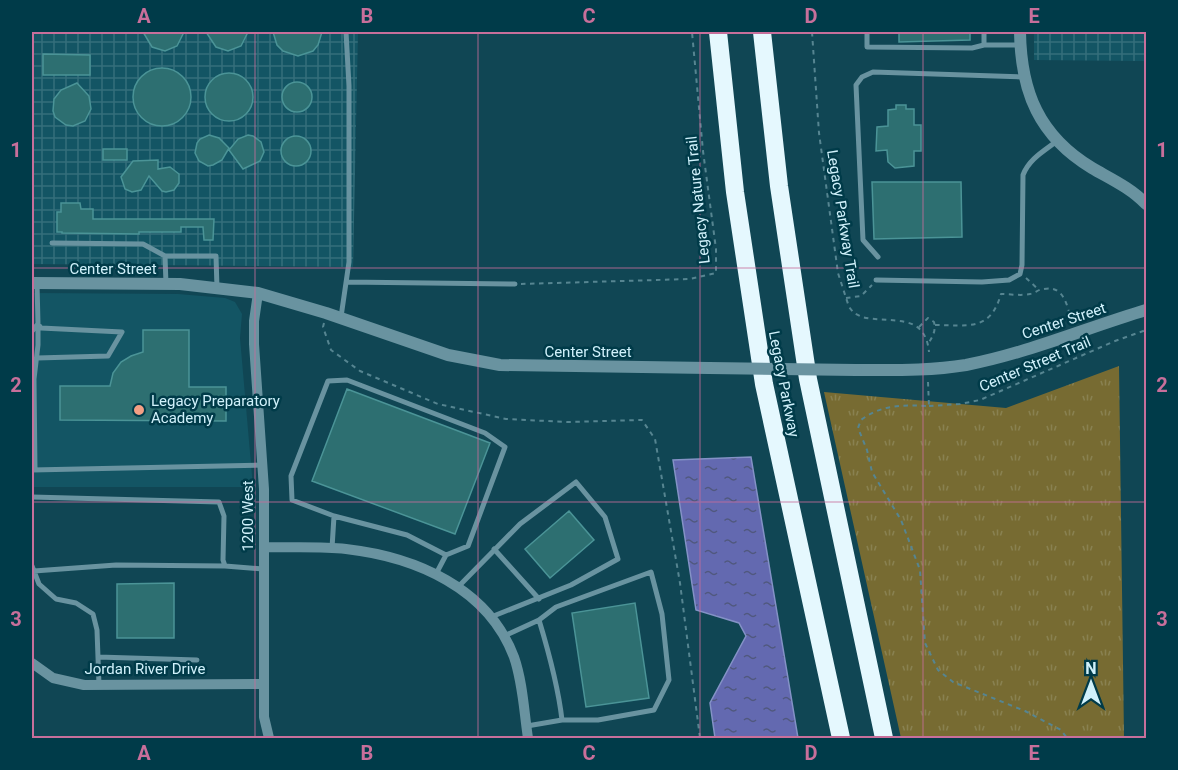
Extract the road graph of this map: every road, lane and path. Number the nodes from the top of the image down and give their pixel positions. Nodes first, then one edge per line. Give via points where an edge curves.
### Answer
1 (346, 32) edge
2 (692, 32) edge
3 (718, 32) edge
4 (762, 32) edge
5 (812, 32) edge
6 (867, 32) edge
7 (984, 32) edge
8 (1020, 38) edge
9 (984, 45) junction
10 (1024, 77) junction
11 (1057, 141) junction
12 (1146, 204) edge
13 (52, 243) dead end
14 (165, 256) junction
15 (879, 257) dead end
16 (1020, 274) junction
17 (876, 280) joint
18 (346, 282) junction
19 (34, 283) edge
20 (166, 284) junction
21 (515, 284) joint
22 (217, 288) junction
23 (1040, 290) junction
24 (258, 293) junction
25 (845, 298) junction
26 (1146, 310) edge
27 (340, 318) junction
28 (1072, 322) dead end
29 (38, 324) junction
30 (935, 325) junction
31 (919, 327) junction
32 (1146, 330) edge
33 (32, 331) edge
34 (928, 344) junction
35 (929, 352) dead end
36 (37, 358) junction
37 (928, 382) dead end
38 (929, 406) junction
39 (262, 465) junction
40 (33, 470) edge
41 (32, 497) edge
42 (334, 516) junction
43 (264, 547) junction
44 (332, 548) junction
45 (494, 549) junction
46 (446, 555) junction
47 (225, 566) junction
48 (33, 568) edge
49 (263, 569) junction
50 (436, 574) junction
51 (458, 587) junction
52 (539, 598) junction
53 (491, 617) junction
54 (539, 620) junction
55 (504, 636) junction
56 (98, 657) junction
57 (197, 660) dead end
58 (32, 663) edge
59 (264, 684) junction
60 (99, 685) junction
61 (562, 720) junction
62 (526, 727) junction
63 (269, 738) edge
64 (528, 738) edge
65 (841, 738) edge
66 (884, 738) edge
67 (1067, 738) edge

1 - 18 lane via 350,262
2 - 21 path, Legacy Nature Trail via 716,273 690,279
3 - 65 highway, Legacy Parkway via 735,192 764,384
4 - 66 highway, Legacy Parkway via 779,186 808,380
5 - 25 path, Legacy Parkway Trail via 819,133 838,273
6 - 9 lane via 867,47
7 - 9 lane
8 - 9 lane
8 - 10 street
10 - 11 street via 1035,109
10 - 15 lane via 873,72 862,77 856,85 863,240
11 - 12 street
11 - 16 lane via 1035,158 1023,175
13 - 14 lane via 143,244
14 - 20 lane
14 - 22 lane via 216,256
16 - 17 lane via 1009,280 982,282
16 - 23 path
17 - 25 path via 861,296
18 - 21 lane
18 - 27 lane
19 - 20 street, Center Street
19 - 29 lane
20 - 22 street, Center Street
22 - 24 street, Center Street
23 - 28 path via 1059,291
23 - 30 path via 1025,295 1001,294 988,320 977,324
24 - 27 street, Center Street
24 - 39 street, 1200 West via 254,344
25 - 31 path, Legacy Parkway Trail via 861,317 904,321
26 - 27 street, Center Street, bridge via 1001,357 921,370 500,365 448,355
29 - 33 lane
29 - 36 lane
29 - 36 lane via 46,329 122,332 108,356
30 - 31 path via 928,318
30 - 34 path
31 - 34 path
32 - 38 path, Center Street Trail via 980,400
34 - 35 path
36 - 40 lane
37 - 38 path
38 - 67 path via 883,408 861,420 858,428 872,472 901,520 920,570 925,644 938,670 953,682 1025,711 1061,730
39 - 40 lane
39 - 43 street, 1200 West
41 - 47 lane via 219,502 224,516
42 - 44 lane
42 - 46 lane via 407,535
42 - 46 lane via 292,500 291,476 328,381 347,380 485,433 505,447 468,546
43 - 44 street
43 - 49 street, 1200 West
44 - 50 street via 374,554
45 - 51 lane
45 - 52 lane
45 - 52 lane via 576,482 605,517 618,559
46 - 50 lane
47 - 48 lane
47 - 49 lane
48 - 56 lane via 39,584 56,599 76,603 93,614
49 - 59 street, 1200 West
50 - 51 street
51 - 53 street
52 - 53 lane
53 - 55 street
54 - 55 lane
54 - 61 lane
54 - 61 lane via 556,607 651,572 662,614 669,680 654,710 598,720
55 - 62 street via 518,671
56 - 57 lane
56 - 60 lane
58 - 60 street, Jordan River Drive via 63,681
59 - 60 street, Jordan River Drive
59 - 63 street, 1200 West via 264,722
61 - 62 lane
62 - 64 street

